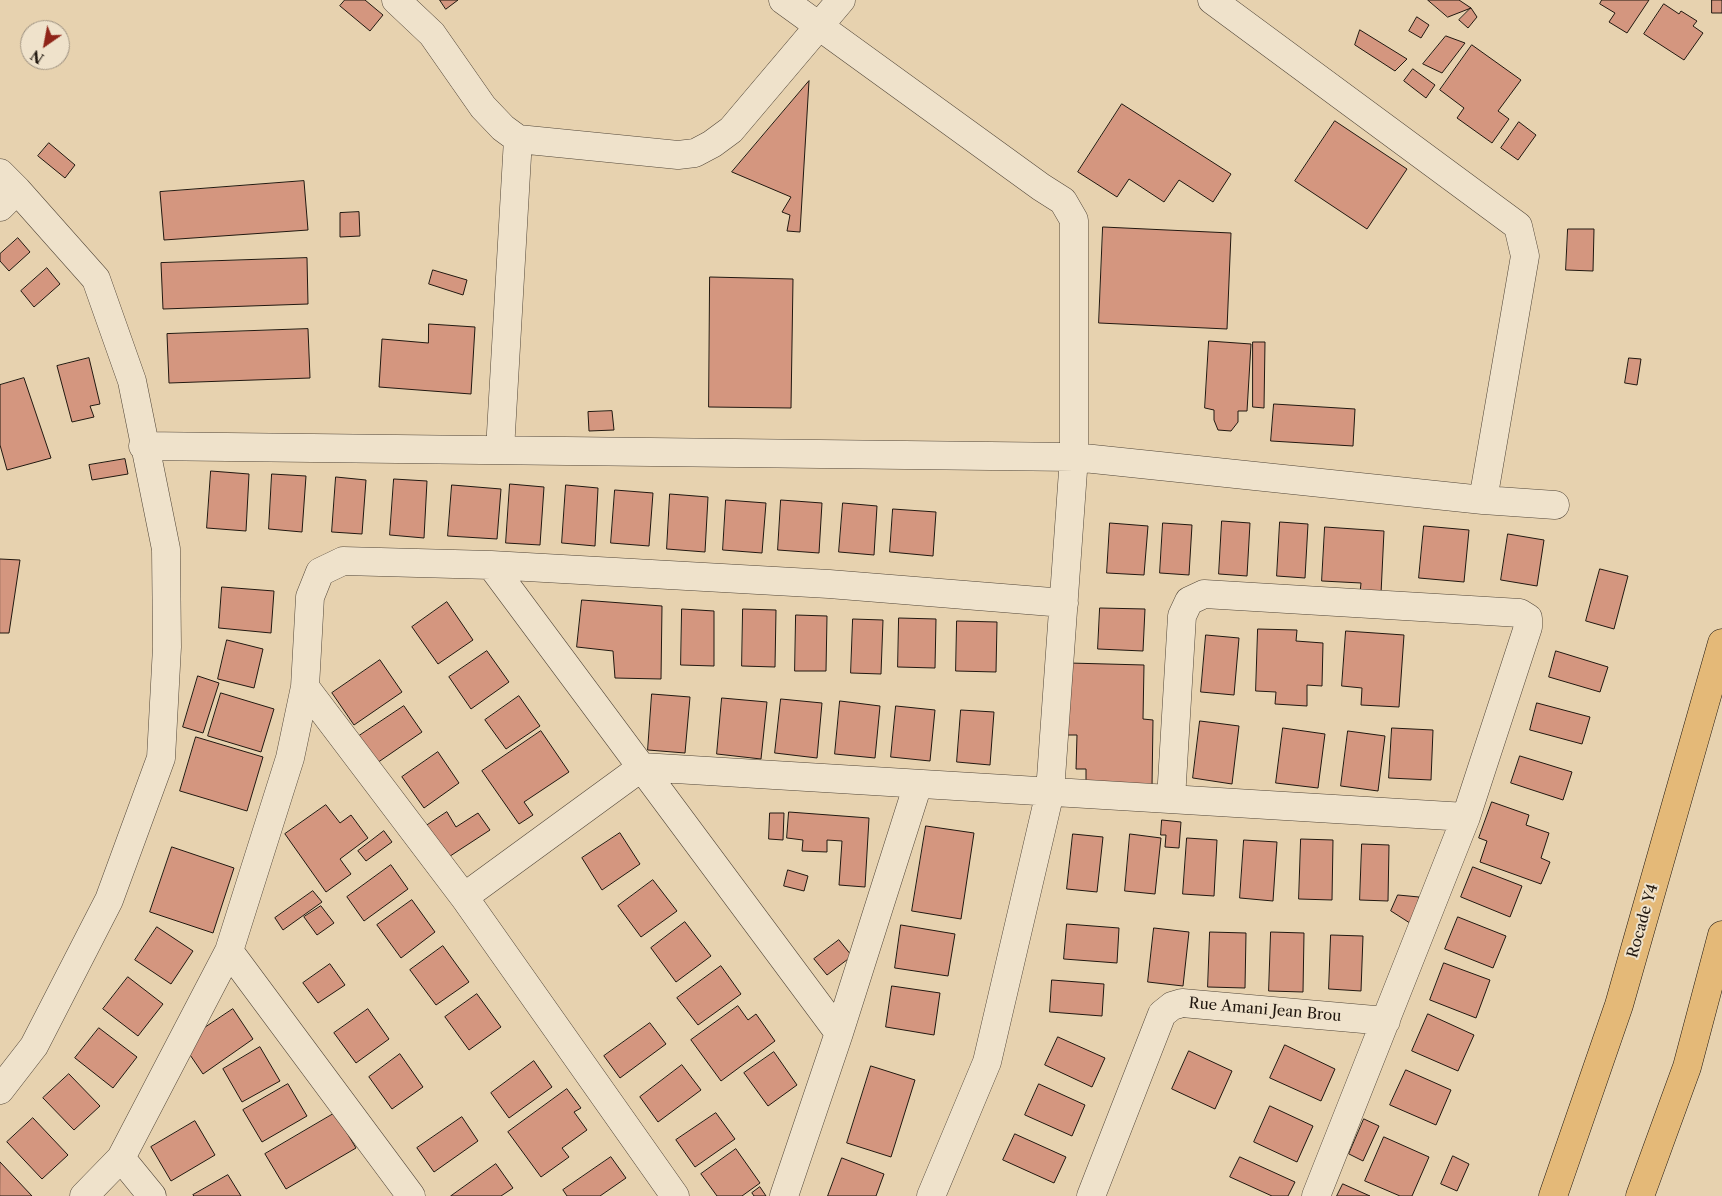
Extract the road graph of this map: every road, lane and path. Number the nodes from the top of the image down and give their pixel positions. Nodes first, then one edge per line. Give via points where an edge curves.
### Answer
1 (396, 0) edge
2 (783, 0) edge
3 (841, 0) edge
4 (1212, 0) edge
5 (820, 27) junction
6 (518, 139) junction
7 (6, 190) edge
8 (144, 446) junction
9 (500, 450) junction
10 (1074, 457) junction
11 (1483, 500) junction
12 (1555, 506) dead end
13 (491, 565) junction
14 (1064, 603) junction
15 (1722, 643) edge
16 (305, 688) junction
17 (642, 767) junction
18 (918, 784) junction
19 (1050, 792) junction
20 (1171, 799) junction
21 (1466, 817) junction
22 (464, 897) junction
23 (1722, 935) edge
24 (229, 951) junction
25 (1386, 1021) junction
26 (839, 1033) junction
27 (0, 1090) edge
28 (121, 1158) junction
29 (84, 1196) edge
30 (152, 1196) edge
31 (411, 1196) edge
32 (675, 1196) edge
33 (784, 1196) edge
34 (931, 1196) edge
35 (1092, 1196) edge
36 (1316, 1196) edge
37 (1553, 1196) edge
38 (1640, 1196) edge

1 - 6 street via 432,34 482,107
2 - 5 street
3 - 5 street
4 - 11 street via 1518,226 1525,256
5 - 6 street via 730,130 696,153 678,155
5 - 10 street via 1063,201 1074,220
6 - 9 street
7 - 8 street via 96,279 132,381
8 - 9 street
8 - 27 street via 166,549 167,648 161,758 109,900 34,1046
9 - 10 street
10 - 11 street
10 - 14 street
11 - 12 street
13 - 14 street via 829,584
13 - 16 street via 342,562 320,572 310,596
13 - 17 street
14 - 19 street
15 - 37 highway, Rocade Y4 via 1619,1005
16 - 22 street
16 - 24 street via 290,758
17 - 18 street
17 - 22 street
17 - 26 street
18 - 19 street
18 - 26 street
19 - 20 street
19 - 34 street via 987,1062
20 - 21 street
20 - 21 street via 1182,616 1189,601 1204,594 1520,613 1528,618 1528,627
21 - 25 street
22 - 32 street
23 - 38 highway via 1687,1067
24 - 28 street
24 - 31 street
25 - 35 street, Rue Amani Jean Brou via 1182,1003 1172,1006 1162,1014
25 - 36 street
26 - 33 street
28 - 29 street
28 - 30 street

